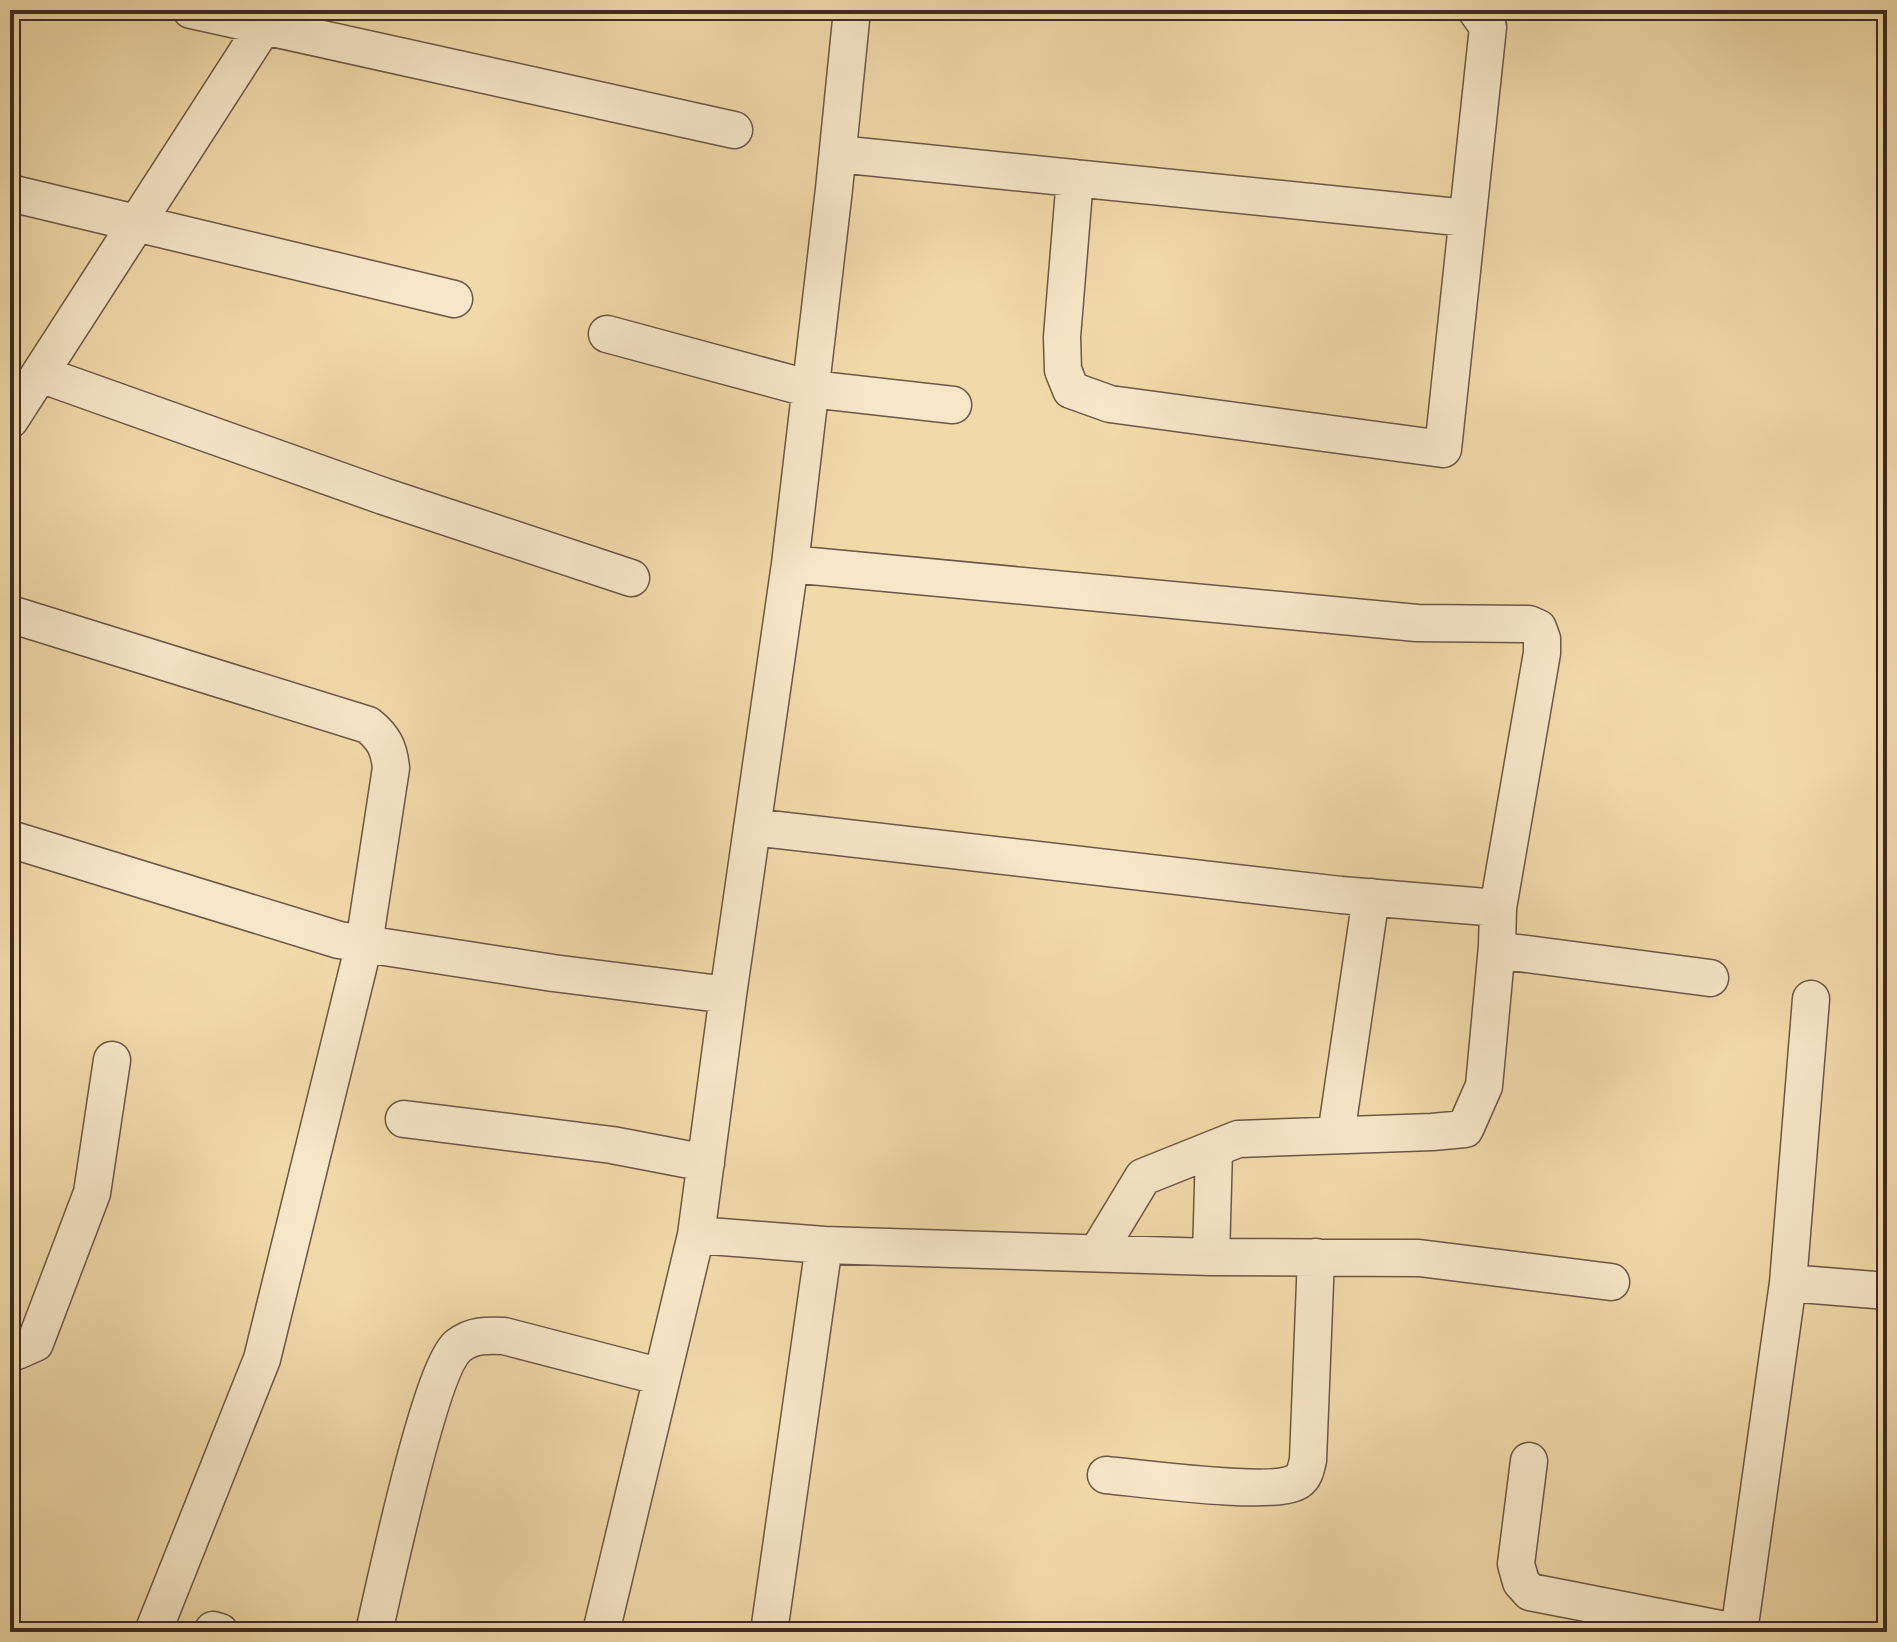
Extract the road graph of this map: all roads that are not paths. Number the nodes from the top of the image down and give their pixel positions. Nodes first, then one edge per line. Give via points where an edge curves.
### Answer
1 (191, 10) edge
2 (852, 10) edge
3 (1476, 10) edge
4 (269, 18) edge
5 (734, 130) dead end
6 (838, 154) junction
7 (1075, 178) junction
8 (10, 193) edge
9 (1467, 218) junction
10 (137, 224) junction
11 (454, 299) dead end
12 (607, 334) dead end
13 (40, 374) junction
14 (811, 389) junction
15 (953, 405) dead end
16 (10, 420) edge
17 (790, 564) junction
18 (631, 578) dead end
19 (10, 614) edge
20 (752, 827) junction
21 (10, 839) edge
22 (1371, 897) junction
23 (1498, 908) junction
24 (364, 944) junction
25 (1497, 946) junction
26 (1710, 978) dead end
27 (728, 995) junction
28 (1811, 999) dead end
29 (112, 1060) dead end
30 (404, 1119) dead end
31 (1336, 1135) junction
32 (1214, 1149) junction
33 (706, 1163) junction
34 (696, 1235) junction
35 (824, 1245) junction
36 (1097, 1253) junction
37 (1211, 1257) junction
38 (1316, 1257) junction
39 (1611, 1282) dead end
40 (1788, 1283) junction
41 (1887, 1291) edge
42 (10, 1350) edge
43 (662, 1377) junction
44 (1529, 1461) dead end
45 (1106, 1475) dead end
46 (153, 1632) edge
47 (374, 1632) edge
48 (601, 1632) edge
49 (769, 1632) edge
50 (1737, 1632) edge

1 - 4 street
2 - 6 street
3 - 9 street via 1488,27
4 - 5 street
4 - 10 street
6 - 7 street
6 - 14 street
7 - 9 street
7 - 9 street via 1062,337 1063,370 1071,390 1110,404 1443,449
8 - 10 street
10 - 11 street
10 - 13 street
12 - 14 street
13 - 16 street
13 - 18 street
14 - 15 street
14 - 17 street
17 - 20 street
17 - 23 street via 1417,623 1538,628 1542,653
19 - 24 street via 368,725 381,736 391,768
20 - 22 street
20 - 27 street
21 - 24 street
22 - 23 street
22 - 31 street
23 - 25 street
24 - 27 street
24 - 46 street via 262,1359
25 - 26 street
25 - 31 street via 1484,1086 1465,1129
27 - 33 street
28 - 40 street
29 - 42 street via 92,1193 35,1343
30 - 33 street via 612,1145
31 - 32 street via 1238,1139
32 - 36 street via 1143,1177
32 - 37 street
33 - 34 street
34 - 35 street
34 - 43 street
35 - 36 street
35 - 49 street
36 - 37 street
37 - 38 street
38 - 39 street via 1419,1258
38 - 45 street via 1308,1460 1297,1482 1269,1489
40 - 41 street
40 - 50 street
43 - 47 street via 504,1336 485,1335 456,1347 436,1387
43 - 48 street
44 - 50 street via 1516,1564 1530,1592

